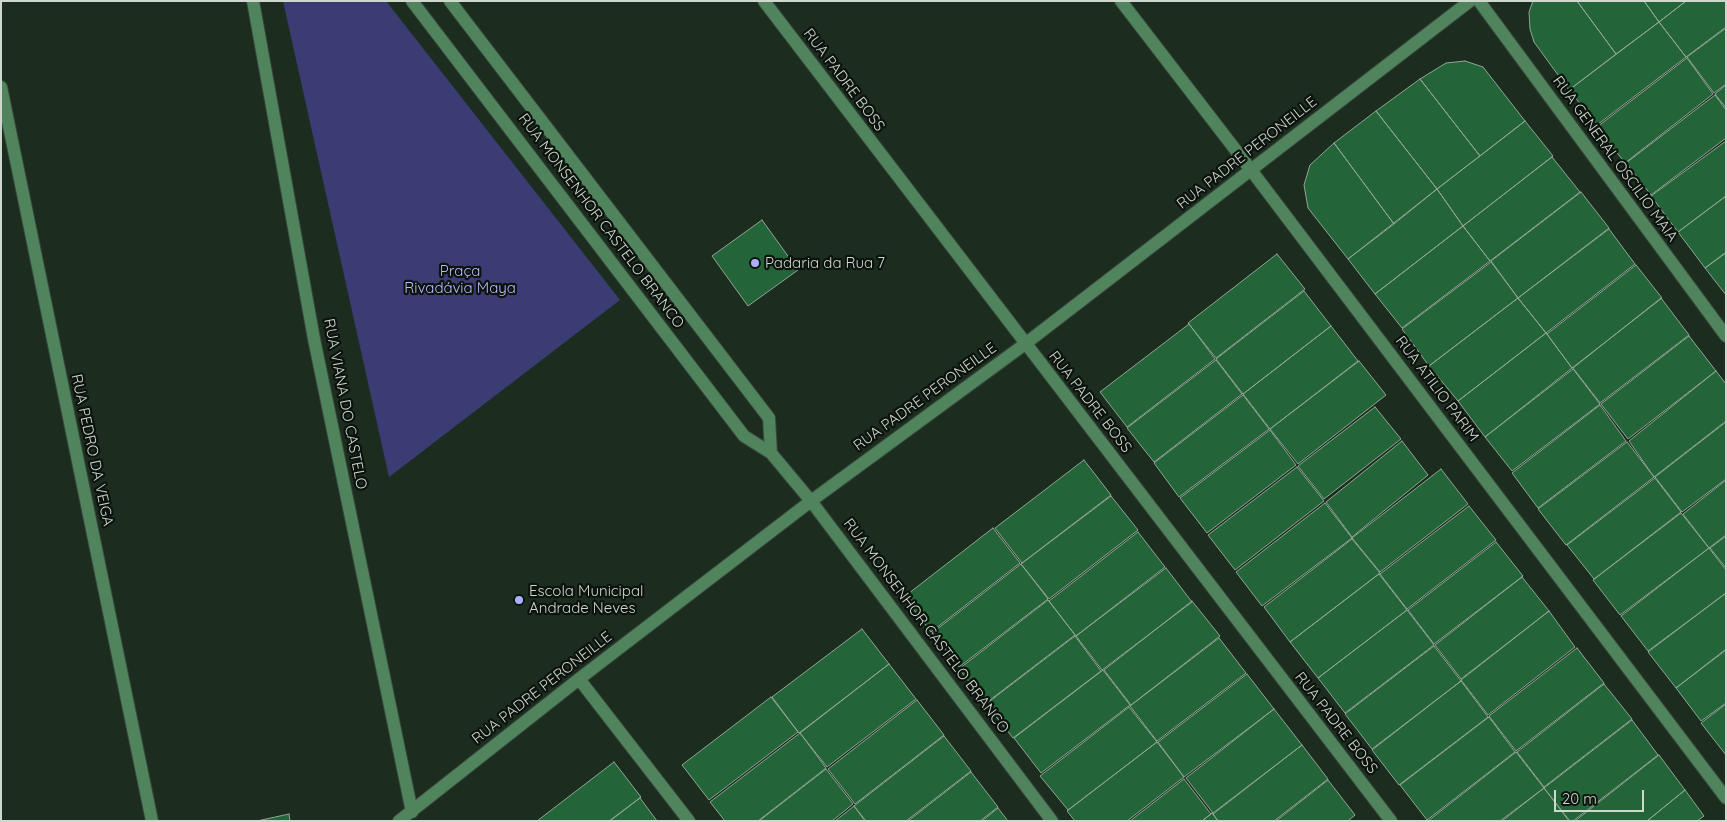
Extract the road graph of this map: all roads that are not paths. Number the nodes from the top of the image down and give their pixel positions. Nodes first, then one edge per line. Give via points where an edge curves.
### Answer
1 (253, 1) edge
2 (412, 1) edge
3 (450, 1) edge
4 (764, 1) edge
5 (1121, 1) edge
6 (1470, 1) edge
7 (1479, 1) edge
8 (1, 87) edge
9 (1251, 170) junction
10 (1726, 336) edge
11 (1025, 344) junction
12 (771, 452) junction
13 (810, 501) junction
14 (579, 679) junction
15 (1726, 798) edge
16 (412, 812) junction
17 (152, 821) edge
18 (399, 821) edge
19 (689, 821) edge
20 (1052, 821) edge
21 (1391, 821) edge

1 - 16 street, RUA VIANA DO CASTELO via 314,339
2 - 12 street, RUA MONSENHOR CASTELO BRANCO via 744,436
3 - 12 street, RUA MONSENHOR CASTELO BRANCO via 769,418
4 - 11 street, RUA PADRE BOSS
5 - 9 street, RUA ATILIO PARIM
6 - 9 street, RUA PADRE PERONEILLE
7 - 10 street, RUA GENERAL OSCILIO MAIA
8 - 17 street, RUA PEDRO DA VEIGA
9 - 11 street, RUA PADRE PERONEILLE
9 - 15 street, RUA ATILIO PARIM
11 - 13 street, RUA PADRE PERONEILLE
11 - 21 street, RUA PADRE BOSS
12 - 13 street, RUA MONSENHOR CASTELO BRANCO
13 - 14 street, RUA PADRE PERONEILLE
13 - 20 street, RUA MONSENHOR CASTELO BRANCO
14 - 16 street, RUA PADRE PERONEILLE
14 - 19 street
16 - 18 street, RUA PADRE PERONEILLE

